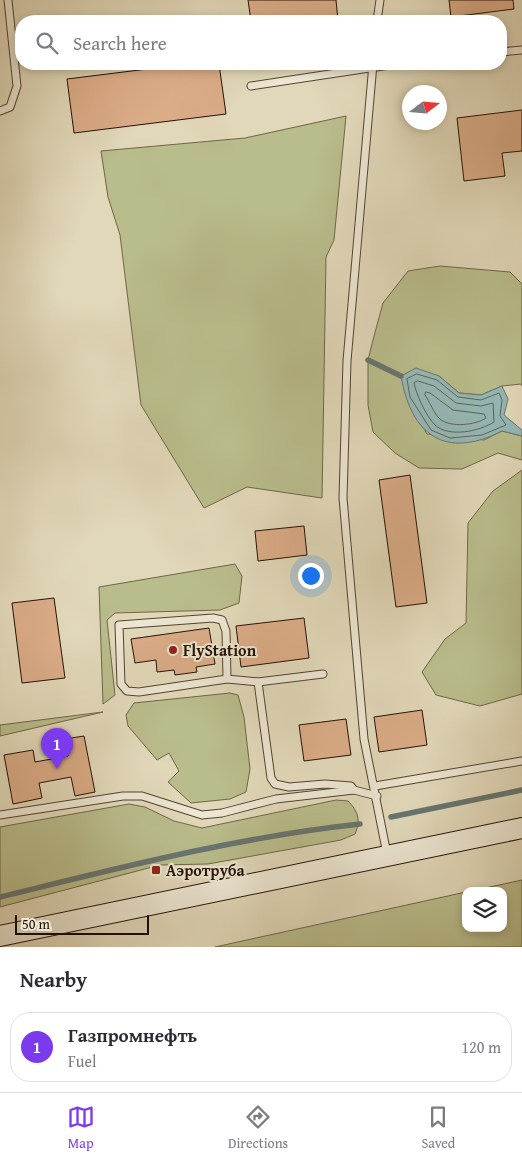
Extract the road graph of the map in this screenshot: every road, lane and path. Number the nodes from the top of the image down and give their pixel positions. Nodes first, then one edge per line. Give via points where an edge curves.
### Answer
1 (8, 0) edge
2 (380, 0) edge
3 (379, 15) edge
4 (522, 50) edge
5 (507, 51) edge
6 (15, 67) edge
7 (15, 70) edge
8 (343, 70) edge
9 (372, 70) edge
10 (252, 86) dead end
11 (0, 111) edge
12 (323, 674) dead end
13 (227, 679) junction
14 (258, 682) junction
15 (522, 761) edge
16 (271, 778) junction
17 (375, 786) junction
18 (354, 790) junction
19 (377, 796) junction
20 (276, 799) junction
21 (0, 815) edge
22 (522, 828) edge
23 (387, 855) junction
24 (0, 936) edge

1 - 6 lane
2 - 3 lane
4 - 5 lane
7 - 11 lane via 17,86 10,107
8 - 10 lane
9 - 17 lane via 348,361 343,498 364,739
12 - 14 lane
13 - 13 lane via 139,692 126,691 121,684 119,625 222,620 226,631
13 - 14 lane
14 - 16 lane
15 - 17 lane
16 - 18 lane via 282,787 325,784 351,786
16 - 20 lane
17 - 19 lane
18 - 19 lane
18 - 20 lane
19 - 23 lane
20 - 21 lane via 210,815 191,814 142,796 123,796
22 - 23 main road
23 - 24 main road

